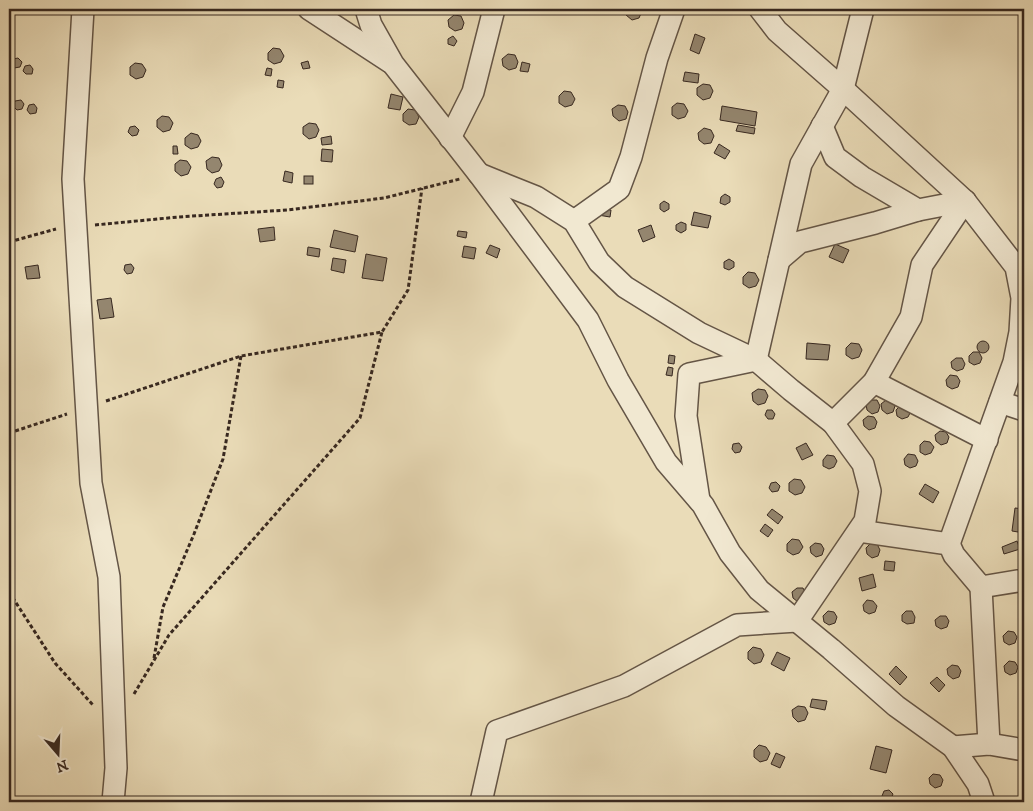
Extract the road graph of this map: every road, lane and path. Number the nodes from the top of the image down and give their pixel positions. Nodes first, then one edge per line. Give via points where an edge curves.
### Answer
1 (83, 9) edge
2 (309, 9) edge
3 (494, 9) edge
4 (674, 9) edge
5 (760, 9) edge
6 (863, 9) edge
7 (371, 14) edge
8 (393, 64) junction
9 (843, 89) junction
10 (822, 126) junction
11 (450, 138) junction
12 (479, 174) junction
13 (422, 188) junction
14 (965, 202) junction
15 (918, 210) junction
16 (574, 221) junction
17 (76, 226) junction
18 (9, 242) edge
19 (779, 260) junction
20 (382, 332) junction
21 (241, 356) junction
22 (756, 360) junction
23 (874, 382) junction
24 (1000, 402) junction
25 (86, 408) junction
26 (1024, 410) edge
27 (833, 423) junction
28 (9, 433) edge
29 (987, 440) junction
30 (699, 500) junction
31 (859, 530) junction
32 (949, 544) junction
33 (1024, 580) edge
34 (980, 587) junction
35 (9, 592) edge
36 (797, 621) junction
37 (154, 661) junction
38 (134, 695) dead end
39 (114, 728) junction
40 (989, 744) junction
41 (953, 747) junction
42 (1024, 750) edge
43 (113, 802) edge
44 (481, 802) edge
45 (984, 802) edge

1 - 17 street via 73,179
2 - 8 street
3 - 11 street via 473,92
4 - 16 street via 619,189
5 - 9 street via 777,31
6 - 9 street
7 - 8 street
8 - 11 street
9 - 10 street
9 - 14 street
10 - 15 street via 835,157
10 - 19 street via 801,164
11 - 12 street
12 - 13 path
12 - 16 street via 536,197
12 - 30 street via 588,320 618,380 666,462
13 - 17 path via 384,198 287,210
13 - 20 path via 408,290
14 - 15 street
14 - 23 street via 922,265 911,317
14 - 24 street via 1016,267 1022,298 1014,362
15 - 19 street via 800,242
16 - 22 street via 599,262 625,287 699,333
17 - 18 path
17 - 25 street
19 - 22 street
20 - 21 path
20 - 37 path via 360,418 169,635
21 - 25 path
21 - 37 path via 223,459 163,607
22 - 27 street
22 - 30 street via 689,374 686,416
23 - 27 street
23 - 29 street
24 - 26 street
24 - 29 street
25 - 28 path
25 - 39 street via 91,483 109,577
27 - 31 street via 863,464 870,491 866,521
29 - 32 street
30 - 36 street via 730,553 759,590
31 - 32 street
31 - 36 street
32 - 34 street
33 - 34 street
34 - 40 street
35 - 39 path via 55,663
36 - 41 street via 896,706
36 - 44 street via 737,626 624,686 497,731
37 - 38 path
39 - 43 street via 116,768
40 - 41 street
40 - 42 street
41 - 45 street via 978,784

